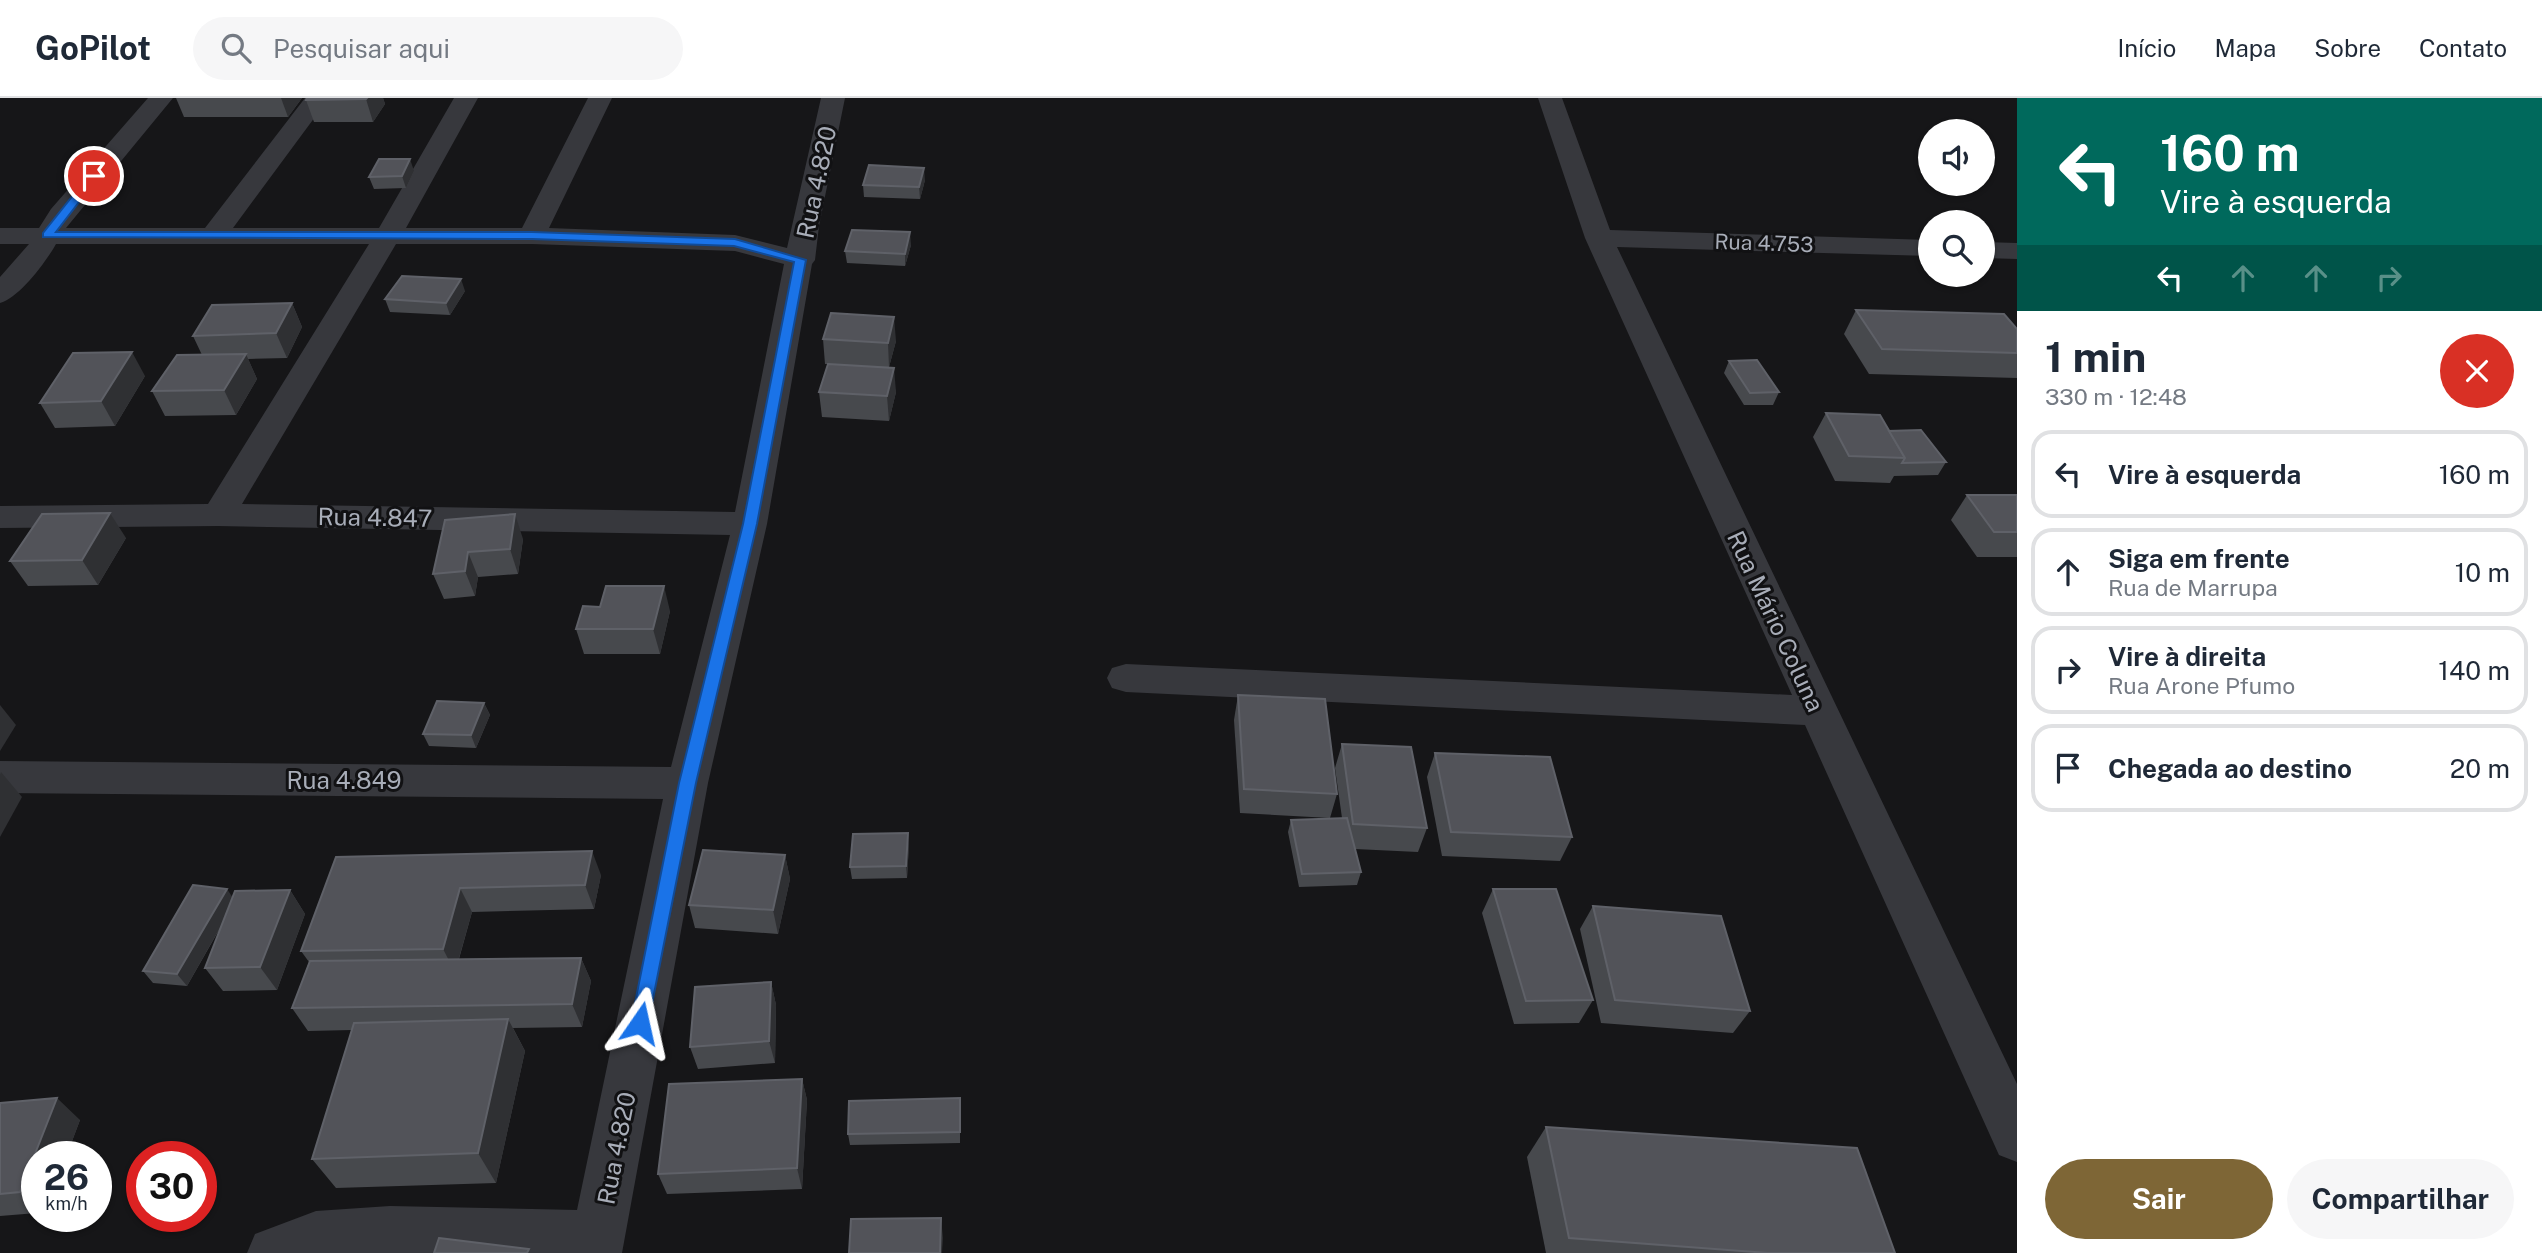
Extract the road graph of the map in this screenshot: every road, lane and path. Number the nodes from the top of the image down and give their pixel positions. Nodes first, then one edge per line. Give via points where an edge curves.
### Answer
1 (161, 98) edge
2 (317, 98) edge
3 (466, 98) edge
4 (600, 98) edge
5 (834, 98) edge
6 (1550, 98) edge
7 (47, 235) junction
8 (214, 235) junction
9 (388, 235) junction
10 (0, 236) edge
11 (532, 236) junction
12 (1599, 238) junction
13 (803, 243) junction
14 (1918, 248) edge
15 (1995, 250) edge
16 (2017, 251) edge
17 (0, 294) edge
18 (218, 514) junction
19 (0, 517) edge
20 (750, 524) junction
21 (1126, 678) dead end
22 (1818, 711) junction
23 (0, 777) edge
24 (687, 783) junction
25 (2017, 1138) edge
26 (597, 1245) edge
27 (274, 1253) edge

1 - 7 street
2 - 8 street
3 - 9 street
4 - 11 street
5 - 13 street, Rua 4.820
6 - 12 street, Rua Mário Coluna
7 - 8 street
7 - 10 street
7 - 17 street
8 - 9 street
9 - 11 street
9 - 18 street
11 - 13 street
12 - 14 street, Rua 4.753
12 - 22 street, Rua Mário Coluna
13 - 20 street, Rua 4.820
15 - 16 street
18 - 19 street, Rua 4.847
18 - 20 street, Rua 4.847
20 - 24 street, Rua 4.820
21 - 22 street
22 - 25 street, Rua Mário Coluna
23 - 24 street, Rua 4.849
24 - 26 street, Rua 4.820
26 - 27 street via 390,1232 316,1237

